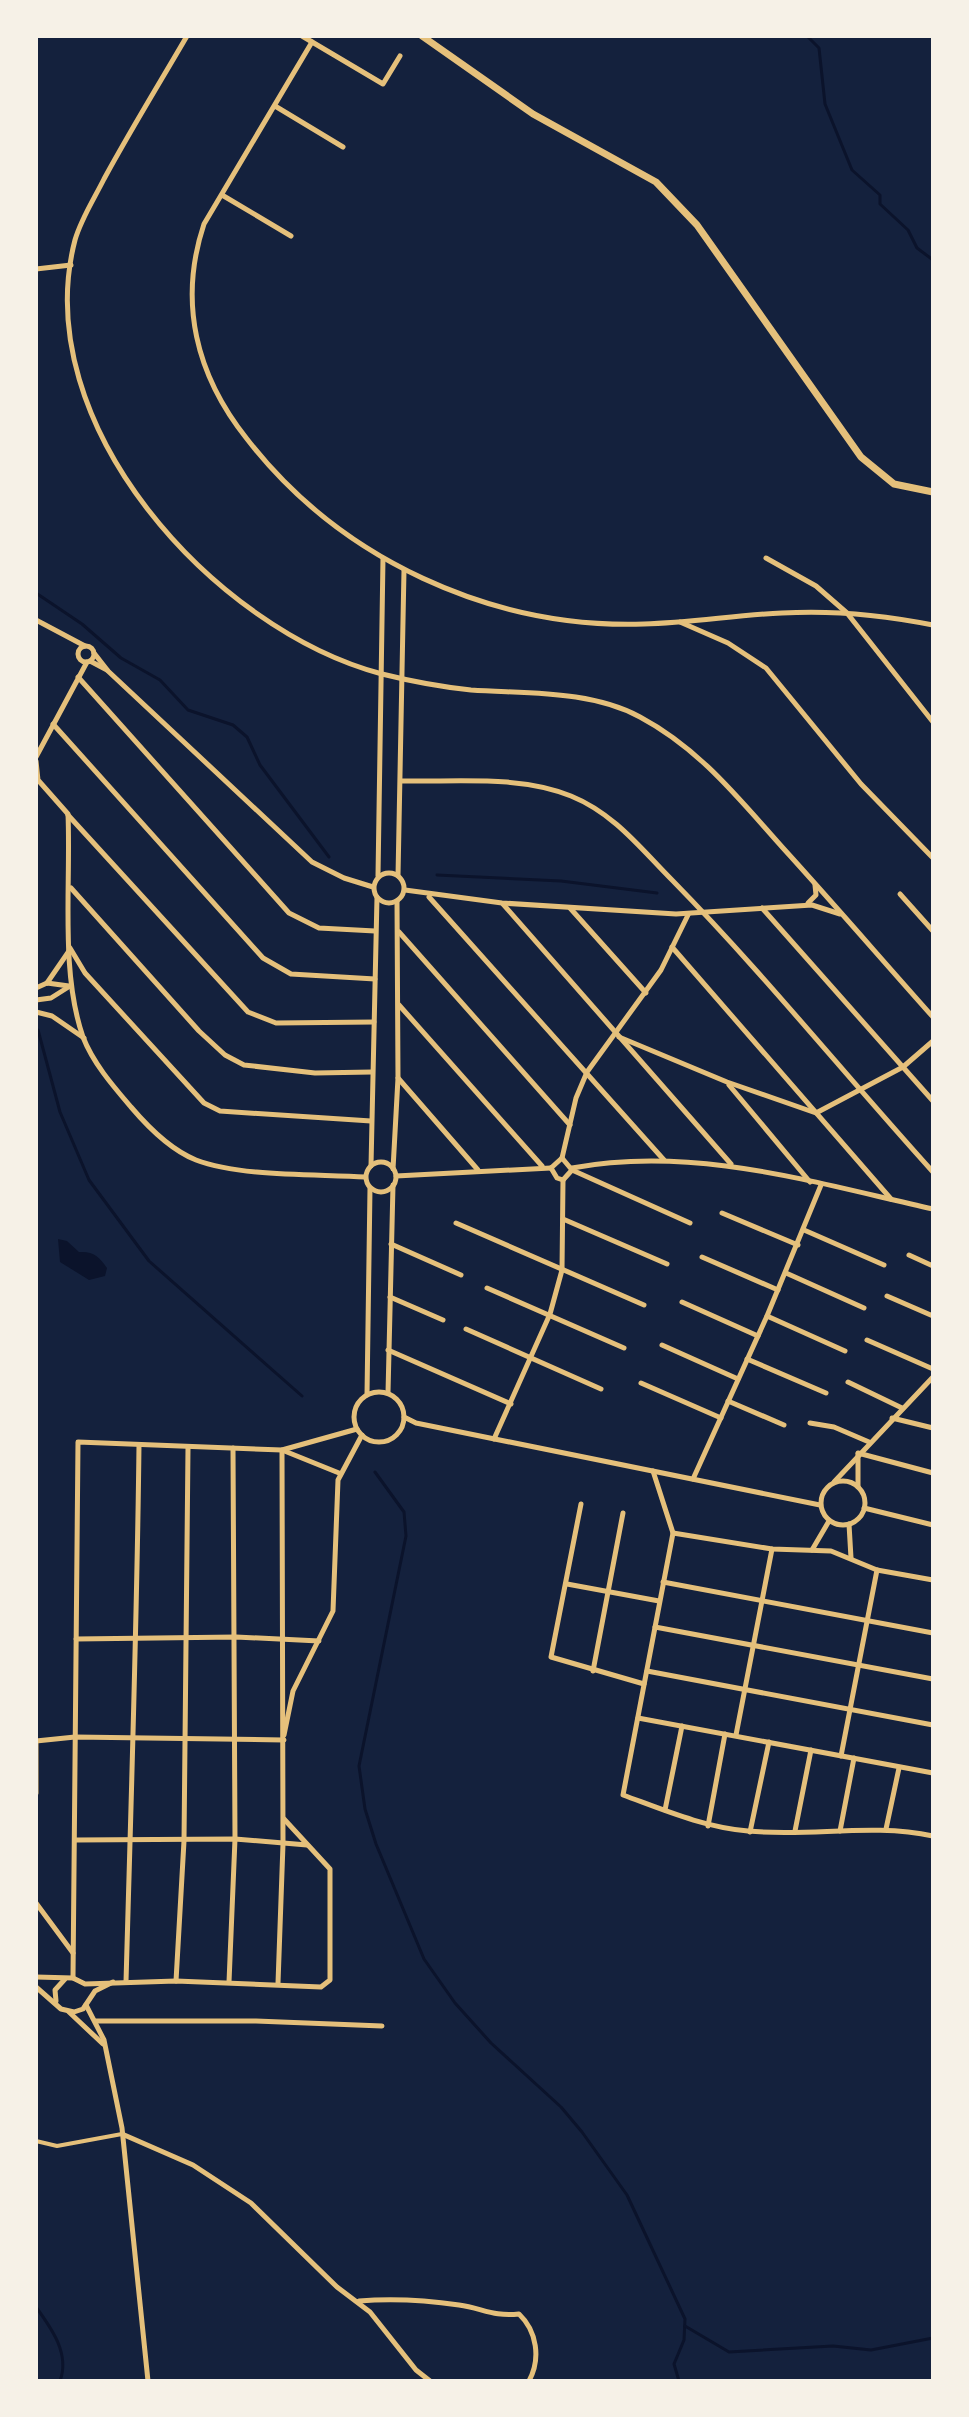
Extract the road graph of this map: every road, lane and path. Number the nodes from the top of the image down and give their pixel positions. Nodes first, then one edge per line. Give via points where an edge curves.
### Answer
1 (187, 36) edge
2 (302, 36) edge
3 (422, 36) edge
4 (312, 42) junction
5 (400, 56) dead end
6 (275, 106) junction
7 (343, 147) dead end
8 (222, 195) junction
9 (291, 236) dead end
10 (71, 265) junction
11 (36, 269) edge
12 (933, 492) edge
13 (383, 558) junction
14 (766, 558) dead end
15 (404, 570) junction
16 (847, 613) junction
17 (36, 620) edge
18 (678, 621) junction
19 (933, 625) edge
20 (69, 639) junction
21 (85, 646) junction
22 (94, 653) junction
23 (84, 659) junction
24 (108, 671) junction
25 (380, 673) junction
26 (78, 677) junction
27 (405, 678) junction
28 (933, 722) edge
29 (53, 724) junction
30 (36, 759) edge
31 (402, 781) junction
32 (68, 814) junction
33 (933, 858) edge
34 (378, 876) junction
35 (398, 876) junction
36 (815, 883) junction
37 (373, 887) junction
38 (71, 888) junction
39 (405, 890) junction
40 (900, 894) dead end
41 (428, 896) junction
42 (377, 897) junction
43 (397, 901) junction
44 (502, 903) junction
45 (804, 906) junction
46 (570, 908) junction
47 (762, 908) junction
48 (706, 914) junction
49 (688, 915) junction
50 (850, 922) junction
51 (375, 931) junction
52 (933, 931) edge
53 (399, 932) junction
54 (672, 947) junction
55 (69, 949) junction
56 (375, 979) junction
57 (47, 983) junction
58 (70, 986) junction
59 (36, 988) edge
60 (646, 993) junction
61 (36, 1000) edge
62 (398, 1004) junction
63 (36, 1012) edge
64 (933, 1017) edge
65 (374, 1022) junction
66 (614, 1031) junction
67 (619, 1037) junction
68 (84, 1038) junction
69 (933, 1041) edge
70 (903, 1067) junction
71 (372, 1072) junction
72 (587, 1072) junction
73 (398, 1078) junction
74 (727, 1082) junction
75 (860, 1092) junction
76 (933, 1101) edge
77 (816, 1113) junction
78 (371, 1121) junction
79 (570, 1125) junction
80 (562, 1158) junction
81 (664, 1160) junction
82 (731, 1165) junction
83 (371, 1166) junction
84 (542, 1166) junction
85 (551, 1168) junction
86 (393, 1169) junction
87 (572, 1169) junction
88 (478, 1171) junction
89 (933, 1172) edge
90 (396, 1176) junction
91 (365, 1177) junction
92 (563, 1180) junction
93 (810, 1183) junction
94 (393, 1185) junction
95 (821, 1185) junction
96 (370, 1188) junction
97 (891, 1200) junction
98 (933, 1209) edge
99 (722, 1213) dead end
100 (563, 1219) junction
101 (456, 1223) dead end
102 (690, 1223) dead end
103 (804, 1230) junction
104 (391, 1244) junction
105 (798, 1245) junction
106 (909, 1255) dead end
107 (702, 1257) dead end
108 (667, 1264) dead end
109 (884, 1265) dead end
110 (933, 1266) edge
111 (562, 1270) junction
112 (786, 1273) junction
113 (461, 1275) dead end
114 (487, 1288) dead end
115 (778, 1290) junction
116 (887, 1296) dead end
117 (390, 1297) junction
118 (682, 1302) dead end
119 (644, 1305) dead end
120 (864, 1308) dead end
121 (549, 1316) junction
122 (767, 1316) junction
123 (933, 1316) edge
124 (443, 1320) dead end
125 (466, 1329) dead end
126 (758, 1336) junction
127 (867, 1340) dead end
128 (662, 1345) dead end
129 (624, 1348) dead end
130 (388, 1350) junction
131 (845, 1351) dead end
132 (530, 1359) junction
133 (747, 1359) junction
134 (933, 1369) edge
135 (933, 1377) edge
136 (738, 1379) junction
137 (848, 1382) dead end
138 (641, 1383) dead end
139 (925, 1384) junction
140 (933, 1386) edge
141 (601, 1389) dead end
142 (388, 1393) junction
143 (826, 1393) dead end
144 (367, 1395) junction
145 (728, 1401) junction
146 (511, 1404) junction
147 (902, 1408) junction
148 (404, 1417) junction
149 (721, 1418) junction
150 (892, 1418) junction
151 (810, 1423) dead end
152 (784, 1425) dead end
153 (933, 1428) edge
154 (357, 1429) junction
155 (362, 1435) junction
156 (494, 1439) junction
157 (869, 1442) junction
158 (139, 1445) junction
159 (188, 1448) junction
160 (233, 1448) junction
161 (282, 1450) junction
162 (858, 1453) junction
163 (653, 1471) junction
164 (339, 1473) junction
165 (933, 1473) edge
166 (693, 1479) junction
167 (834, 1482) junction
168 (858, 1487) junction
169 (581, 1504) dead end
170 (820, 1505) junction
171 (864, 1508) junction
172 (623, 1513) dead end
173 (829, 1521) junction
174 (849, 1524) junction
175 (933, 1525) edge
176 (673, 1533) junction
177 (772, 1549) junction
178 (812, 1550) junction
179 (851, 1558) junction
180 (877, 1570) junction
181 (933, 1580) edge
182 (663, 1582) junction
183 (567, 1584) junction
184 (608, 1592) junction
185 (762, 1600) junction
186 (659, 1601) junction
187 (867, 1620) junction
188 (655, 1627) junction
189 (933, 1633) edge
190 (137, 1636) junction
191 (184, 1636) junction
192 (236, 1637) junction
193 (76, 1639) junction
194 (284, 1640) junction
195 (319, 1641) junction
196 (753, 1645) junction
197 (858, 1665) junction
198 (593, 1671) junction
199 (647, 1671) junction
200 (933, 1679) edge
201 (644, 1684) junction
202 (745, 1689) junction
203 (850, 1709) junction
204 (638, 1718) junction
205 (933, 1725) edge
206 (682, 1726) junction
207 (725, 1734) junction
208 (736, 1735) junction
209 (75, 1737) junction
210 (136, 1739) junction
211 (184, 1740) junction
212 (235, 1740) junction
213 (284, 1740) junction
214 (36, 1741) edge
215 (769, 1742) junction
216 (811, 1750) junction
217 (841, 1756) junction
218 (854, 1758) junction
219 (899, 1768) junction
220 (933, 1773) edge
221 (36, 1793) edge
222 (665, 1810) junction
223 (283, 1816) junction
224 (708, 1826) junction
225 (886, 1829) junction
226 (795, 1831) junction
227 (840, 1831) junction
228 (750, 1832) junction
229 (933, 1836) edge
230 (235, 1839) junction
231 (76, 1840) junction
232 (184, 1841) junction
233 (128, 1842) junction
234 (283, 1844) junction
235 (309, 1845) junction
236 (36, 1903) edge
237 (74, 1954) junction
238 (36, 1977) edge
239 (73, 1978) junction
240 (66, 1979) junction
241 (176, 1981) junction
242 (113, 1982) junction
243 (126, 1982) junction
244 (229, 1982) junction
245 (278, 1983) junction
246 (85, 1984) junction
247 (36, 1987) edge
248 (90, 1996) junction
249 (57, 2002) junction
250 (86, 2005) junction
251 (69, 2012) junction
252 (95, 2021) junction
253 (382, 2026) dead end
254 (103, 2044) junction
255 (122, 2134) junction
256 (36, 2141) edge
257 (358, 2301) junction
258 (148, 2381) edge
259 (430, 2381) edge
260 (529, 2381) edge

1 - 10 street via 86,213
2 - 4 street
3 - 12 main road via 533,114 668,191 861,457 894,484
4 - 5 street via 383,84
4 - 6 street
6 - 7 street
6 - 8 street
8 - 9 street
8 - 13 street via 204,224 194,255 198,354 215,392 249,443 327,519
10 - 11 street
10 - 25 street via 71,332 85,390 113,459 155,519 234,599 286,633
13 - 15 street
13 - 25 street
14 - 16 street via 816,586
15 - 18 street via 458,594 530,614 606,624
15 - 27 street
16 - 18 street via 783,612
16 - 19 street
16 - 28 street
17 - 20 street
18 - 33 street via 728,643 766,668 861,784
20 - 21 street
20 - 23 street
21 - 22 street
21 - 23 street
22 - 23 street
22 - 24 street
23 - 24 street
23 - 26 street
24 - 37 street via 312,862
25 - 27 street
25 - 34 street
26 - 29 street
26 - 51 street via 289,913 319,928
27 - 31 street
27 - 36 street via 584,699 633,713 711,767
29 - 30 street
29 - 56 street via 263,958 291,974
30 - 32 street via 38,780
31 - 35 street
31 - 48 street via 504,782 570,795 609,817
32 - 38 street
32 - 65 street via 248,1012 276,1023
34 - 35 street
34 - 37 street
35 - 39 street
36 - 45 street via 816,895
36 - 50 street
37 - 42 street
38 - 55 street
38 - 71 street via 225,1055 244,1065 315,1073
39 - 41 street
39 - 43 street
40 - 52 street
41 - 44 street
41 - 72 street
42 - 43 street
42 - 51 street
43 - 53 street
44 - 46 street
44 - 66 street
45 - 47 street
45 - 50 street via 829,908
46 - 49 street
46 - 60 street
47 - 48 street
47 - 70 street
48 - 49 street
48 - 75 street
49 - 54 street
50 - 64 street
51 - 56 street
53 - 62 street
53 - 79 street
54 - 60 street
54 - 77 street
55 - 57 street
55 - 58 street
55 - 78 street via 204,1103 236,1114
56 - 65 street
57 - 58 street
57 - 59 street
58 - 61 street
58 - 68 street
60 - 66 street
62 - 73 street
62 - 84 street
63 - 68 street via 52,1016
65 - 71 street
66 - 67 street
66 - 72 street
67 - 74 street
67 - 82 street
68 - 91 street via 140,1117 195,1160 225,1168
69 - 70 street
70 - 75 street
70 - 76 street
71 - 78 street
72 - 79 street
72 - 81 street
73 - 86 street
73 - 88 street
74 - 77 street
74 - 93 street
75 - 77 street
75 - 89 street
77 - 97 street
78 - 83 street
79 - 80 street
80 - 85 street
80 - 87 street
81 - 82 street
81 - 87 street
82 - 93 street
83 - 86 street via 384,1162
83 - 91 street
84 - 85 street
84 - 88 street
85 - 92 street
86 - 90 street
87 - 92 street
87 - 102 street
88 - 90 street
90 - 94 street
91 - 96 street
92 - 100 street
93 - 95 street
94 - 96 street via 381,1192
94 - 104 street
95 - 97 street
95 - 103 street
96 - 144 street
97 - 98 street
99 - 105 street
100 - 108 street
100 - 111 street
101 - 111 street
103 - 105 street
103 - 109 street
104 - 113 street
104 - 117 street
105 - 112 street
106 - 110 street
107 - 115 street
111 - 119 street
111 - 121 street
112 - 115 street
112 - 120 street
114 - 121 street
115 - 122 street
116 - 123 street
117 - 124 street
117 - 130 street
118 - 126 street
121 - 129 street
121 - 132 street
122 - 126 street
122 - 131 street
125 - 132 street
126 - 133 street
127 - 134 street
128 - 136 street
130 - 142 street
130 - 146 street
132 - 141 street
132 - 146 street
133 - 136 street
133 - 143 street
135 - 139 street
136 - 145 street
137 - 147 street
138 - 149 street
139 - 140 street
139 - 147 street
142 - 144 street
142 - 148 street
144 - 154 street via 355,1411
145 - 149 street
145 - 152 street
146 - 156 street
147 - 150 street
148 - 155 street via 399,1432 385,1441
148 - 156 street
149 - 166 street
150 - 153 street
150 - 157 street
151 - 157 street
154 - 155 street
154 - 161 street
155 - 164 street
156 - 163 street
157 - 162 street
158 - 159 street
158 - 190 street
158 - 193 street via 78,1442
159 - 160 street
159 - 191 street
160 - 161 street
160 - 192 street
161 - 164 street
161 - 194 street
162 - 165 street
162 - 167 street
162 - 168 street
163 - 166 street
163 - 176 street
164 - 195 street via 336,1599
166 - 170 street
167 - 168 street via 845,1480
167 - 170 street via 822,1494
168 - 171 street
169 - 183 street
170 - 173 street
171 - 174 street
171 - 175 street
172 - 184 street
173 - 174 street
173 - 178 street
174 - 179 street
176 - 177 street
176 - 182 street
177 - 178 street
177 - 185 street
178 - 179 street
179 - 180 street
180 - 181 street
180 - 187 street
182 - 185 street
182 - 186 street
183 - 184 street
183 - 198 street via 551,1657
184 - 186 street
184 - 198 street
185 - 187 street
185 - 196 street
186 - 188 street
187 - 189 street
187 - 197 street
188 - 196 street
188 - 199 street
190 - 191 street
190 - 193 street
190 - 210 street
191 - 192 street
191 - 211 street
192 - 194 street
192 - 212 street
193 - 209 street
194 - 195 street
194 - 213 street
195 - 213 street via 293,1691
196 - 197 street
196 - 202 street
197 - 200 street
197 - 203 street
198 - 201 street
199 - 201 street
199 - 202 street
201 - 204 street
202 - 203 street
202 - 208 street
203 - 205 street
203 - 217 street
204 - 206 street
204 - 222 street via 623,1795
206 - 207 street
206 - 222 street
207 - 208 street
207 - 224 street
208 - 215 street
209 - 210 street
209 - 214 street
209 - 231 street
210 - 211 street
210 - 233 street
211 - 212 street
211 - 232 street
212 - 213 street
212 - 230 street
213 - 223 street
214 - 221 street
215 - 216 street
215 - 228 street
216 - 217 street
216 - 226 street
217 - 218 street
218 - 219 street
218 - 227 street
219 - 220 street
219 - 225 street
222 - 224 street
223 - 234 street
223 - 235 street
224 - 228 street
225 - 227 street
225 - 229 street
226 - 227 street
226 - 228 street
230 - 232 street
230 - 234 street
230 - 244 street
231 - 233 street
231 - 237 street
232 - 233 street
232 - 241 street
233 - 243 street
234 - 235 street
234 - 245 street
235 - 245 street via 332,1877 330,1980 321,1987
236 - 237 street
237 - 239 street
238 - 240 street
239 - 240 street
239 - 246 street
240 - 249 street via 55,1990
241 - 243 street
241 - 244 street
242 - 243 street
242 - 246 street
242 - 248 street
244 - 245 street
246 - 248 street
247 - 249 street
248 - 250 street
249 - 251 street
250 - 251 street
250 - 252 street
251 - 254 street
252 - 253 street
252 - 254 street
254 - 255 street
255 - 256 street via 57,2146
255 - 257 street via 220,2179
255 - 258 street
257 - 259 street
257 - 260 street via 418,2299 488,2315 519,2314 535,2339

